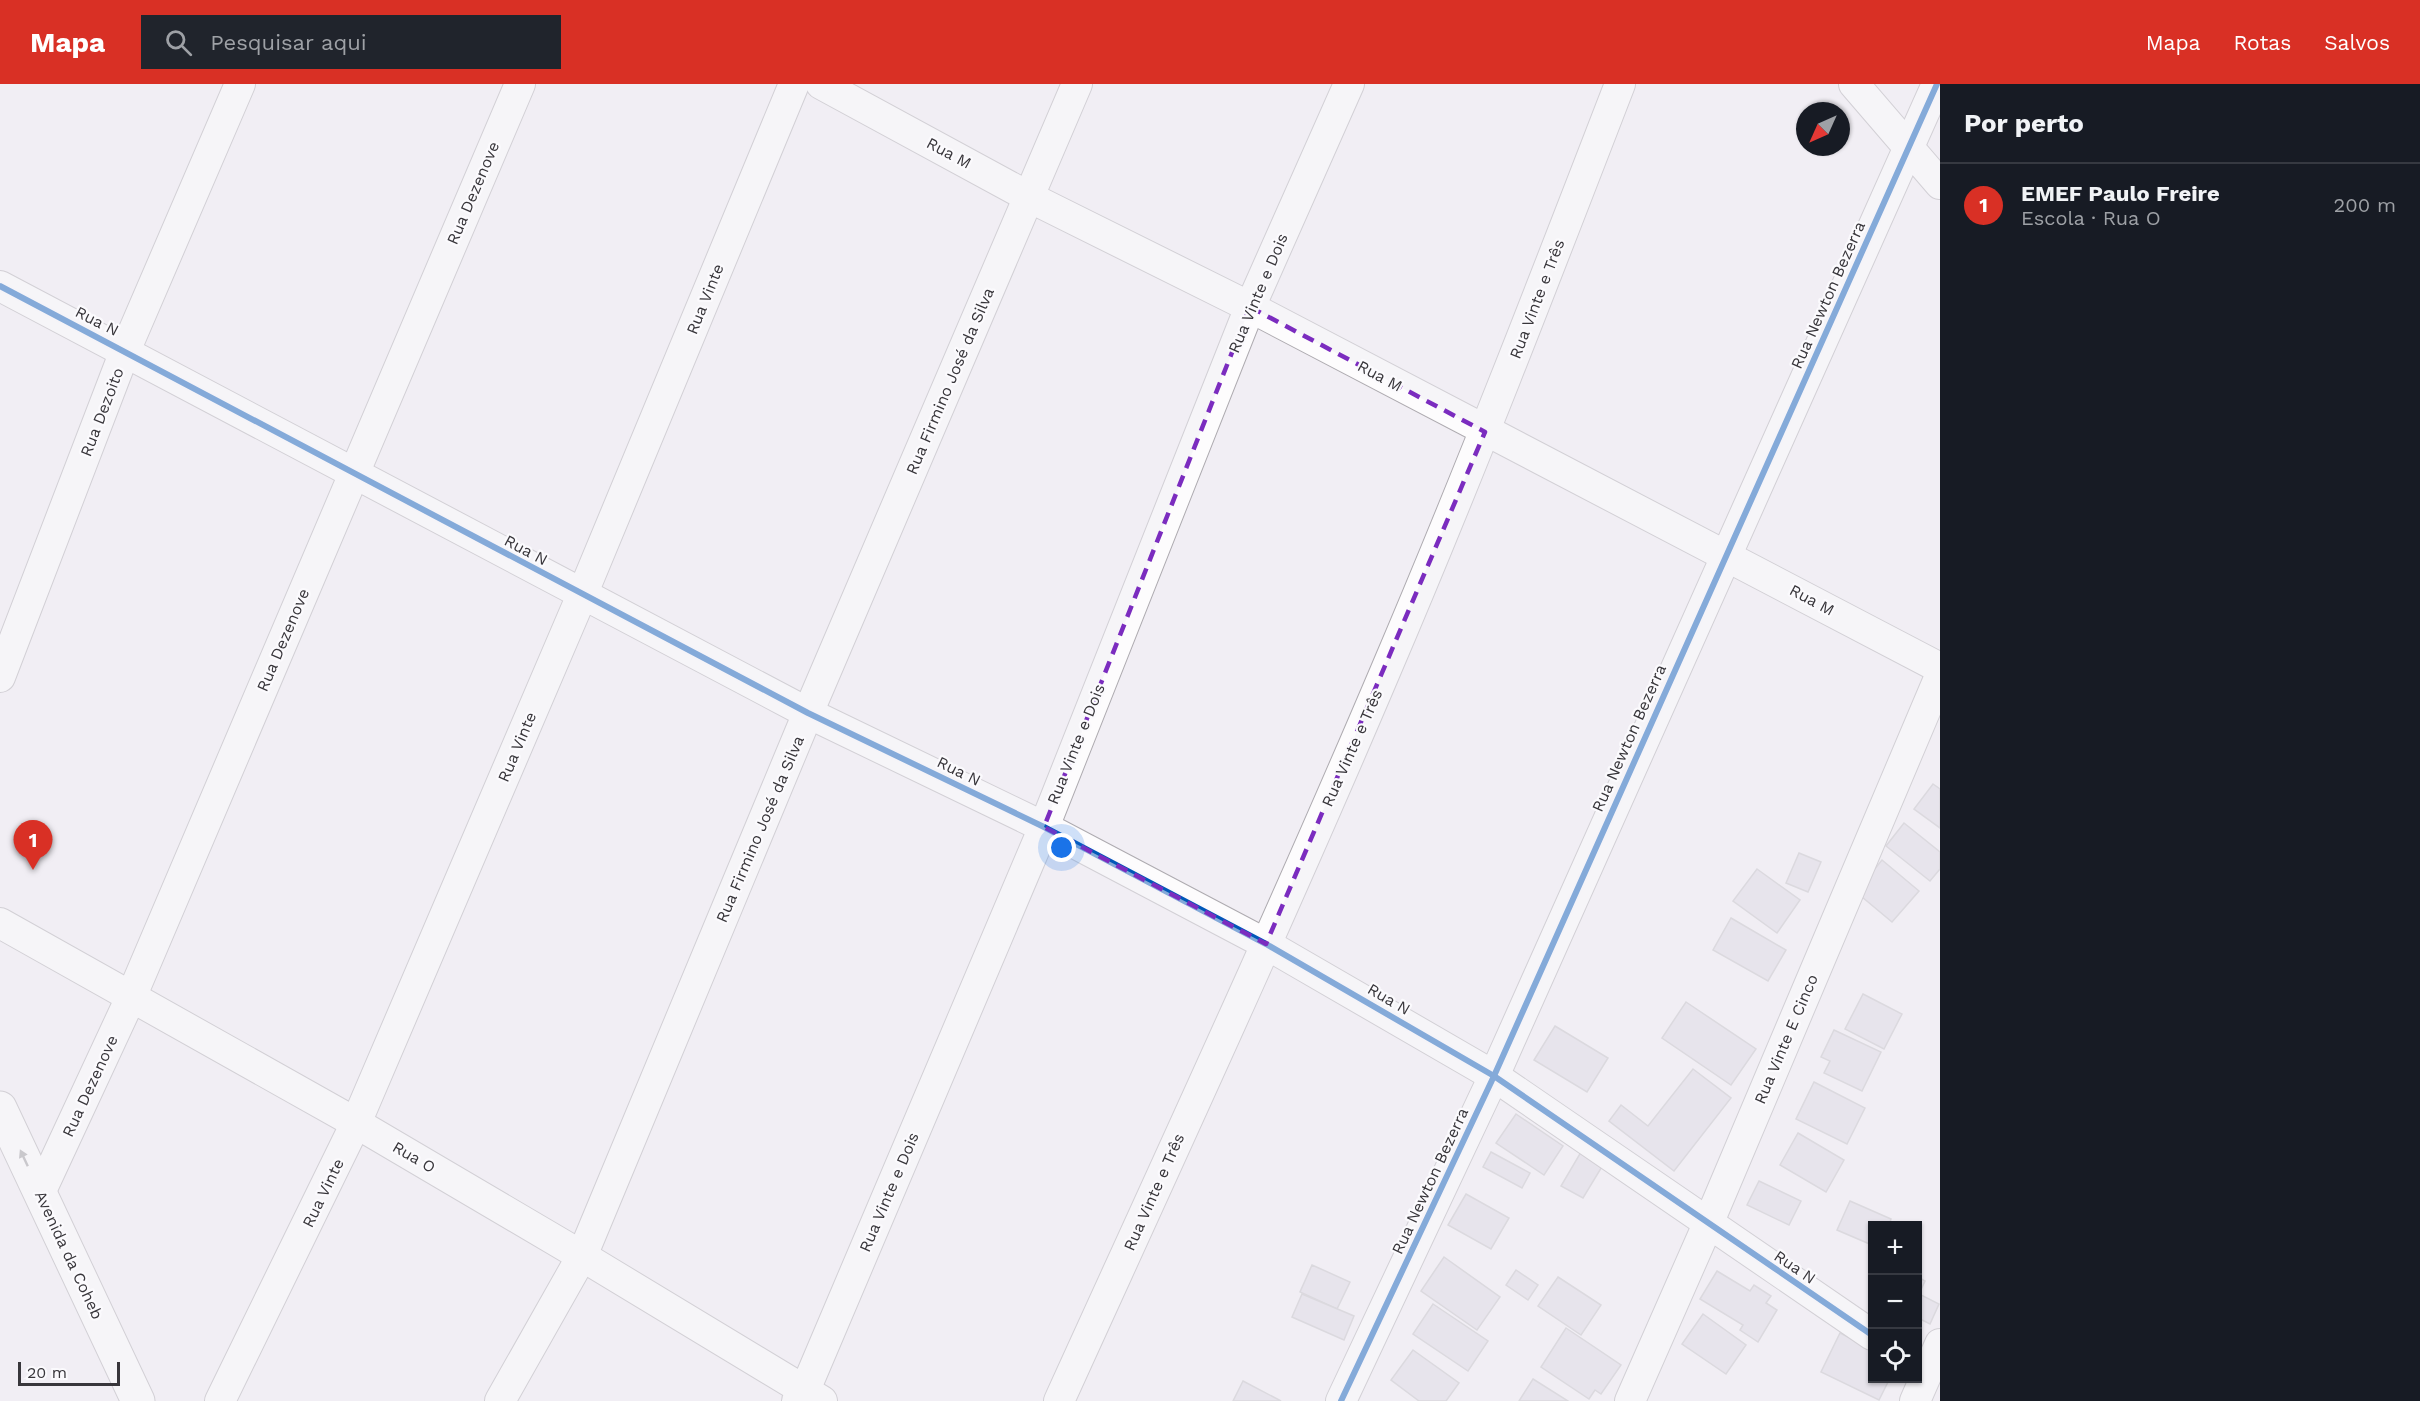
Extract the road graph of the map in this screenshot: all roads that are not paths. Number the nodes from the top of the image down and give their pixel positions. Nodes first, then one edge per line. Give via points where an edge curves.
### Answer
1 (240, 84) edge
2 (520, 84) edge
3 (794, 84) edge
4 (821, 84) edge
5 (1077, 84) edge
6 (1349, 84) edge
7 (1620, 84) edge
8 (1854, 84) edge
9 (1937, 84) edge
10 (1909, 147) junction
11 (1940, 184) edge
12 (1029, 197) junction
13 (0, 286) edge
14 (1250, 307) junction
15 (125, 351) junction
16 (1485, 432) junction
17 (354, 474) junction
18 (1725, 554) junction
19 (582, 595) junction
20 (1940, 668) edge
21 (0, 676) edge
22 (1940, 676) edge
23 (808, 713) junction
24 (1044, 826) junction
25 (0, 923) edge
26 (1266, 944) junction
27 (132, 995) junction
28 (1494, 1076) junction
29 (0, 1108) edge
30 (356, 1123) junction
31 (40, 1193) junction
32 (1708, 1224) junction
33 (582, 1256) junction
34 (1868, 1332) edge
35 (1940, 1344) edge
36 (1922, 1369) edge
37 (1919, 1383) edge
38 (808, 1397) edge
39 (138, 1401) edge
40 (220, 1401) edge
41 (500, 1401) edge
42 (1059, 1401) edge
43 (1341, 1401) edge
44 (1630, 1401) edge
45 (1915, 1401) edge

1 - 15 street, Rua Dezoito
2 - 17 street, Rua Dezenove
3 - 19 street, Rua Vinte
4 - 12 street, Rua M
5 - 12 street, Rua Firmino José da Silva
6 - 14 street, Rua Vinte e Dois
7 - 16 street, Rua Vinte e Três
8 - 10 street
9 - 10 street, Rua Newton Bezerra
10 - 11 street
10 - 18 street, Rua Newton Bezerra
12 - 14 street, Rua M
12 - 23 street, Rua Firmino José da Silva
13 - 15 street, Rua N
14 - 16 street, Rua M
14 - 24 street, Rua Vinte e Dois
15 - 17 street, Rua N
15 - 21 street, Rua Dezoito
16 - 18 street, Rua M
16 - 26 street, Rua Vinte e Três
17 - 19 street, Rua N
17 - 27 street, Rua Dezenove
18 - 20 street, Rua M
18 - 28 street, Rua Newton Bezerra
19 - 23 street, Rua N
19 - 30 street, Rua Vinte
22 - 32 street, Rua Vinte E Cinco
23 - 24 street, Rua N
23 - 33 street, Rua Firmino José da Silva
24 - 26 street, Rua N
24 - 38 street, Rua Vinte e Dois
25 - 27 street, Rua O
26 - 28 street, Rua N
26 - 42 street, Rua Vinte e Três
27 - 30 street, Rua O
27 - 31 street, Rua Dezenove
28 - 32 street, Rua N
28 - 43 street, Rua Newton Bezerra
31 -> 29 main road, Avenida da Coheb
30 - 33 street, Rua O
30 - 40 street, Rua Vinte
31 - 39 main road, Avenida da Coheb
32 - 34 street, Rua N
32 - 44 street, Rua Vinte E Cinco
33 - 38 street, Rua O
33 - 41 street, Rua Firmino José da Silva
35 - 36 street
37 - 45 street

